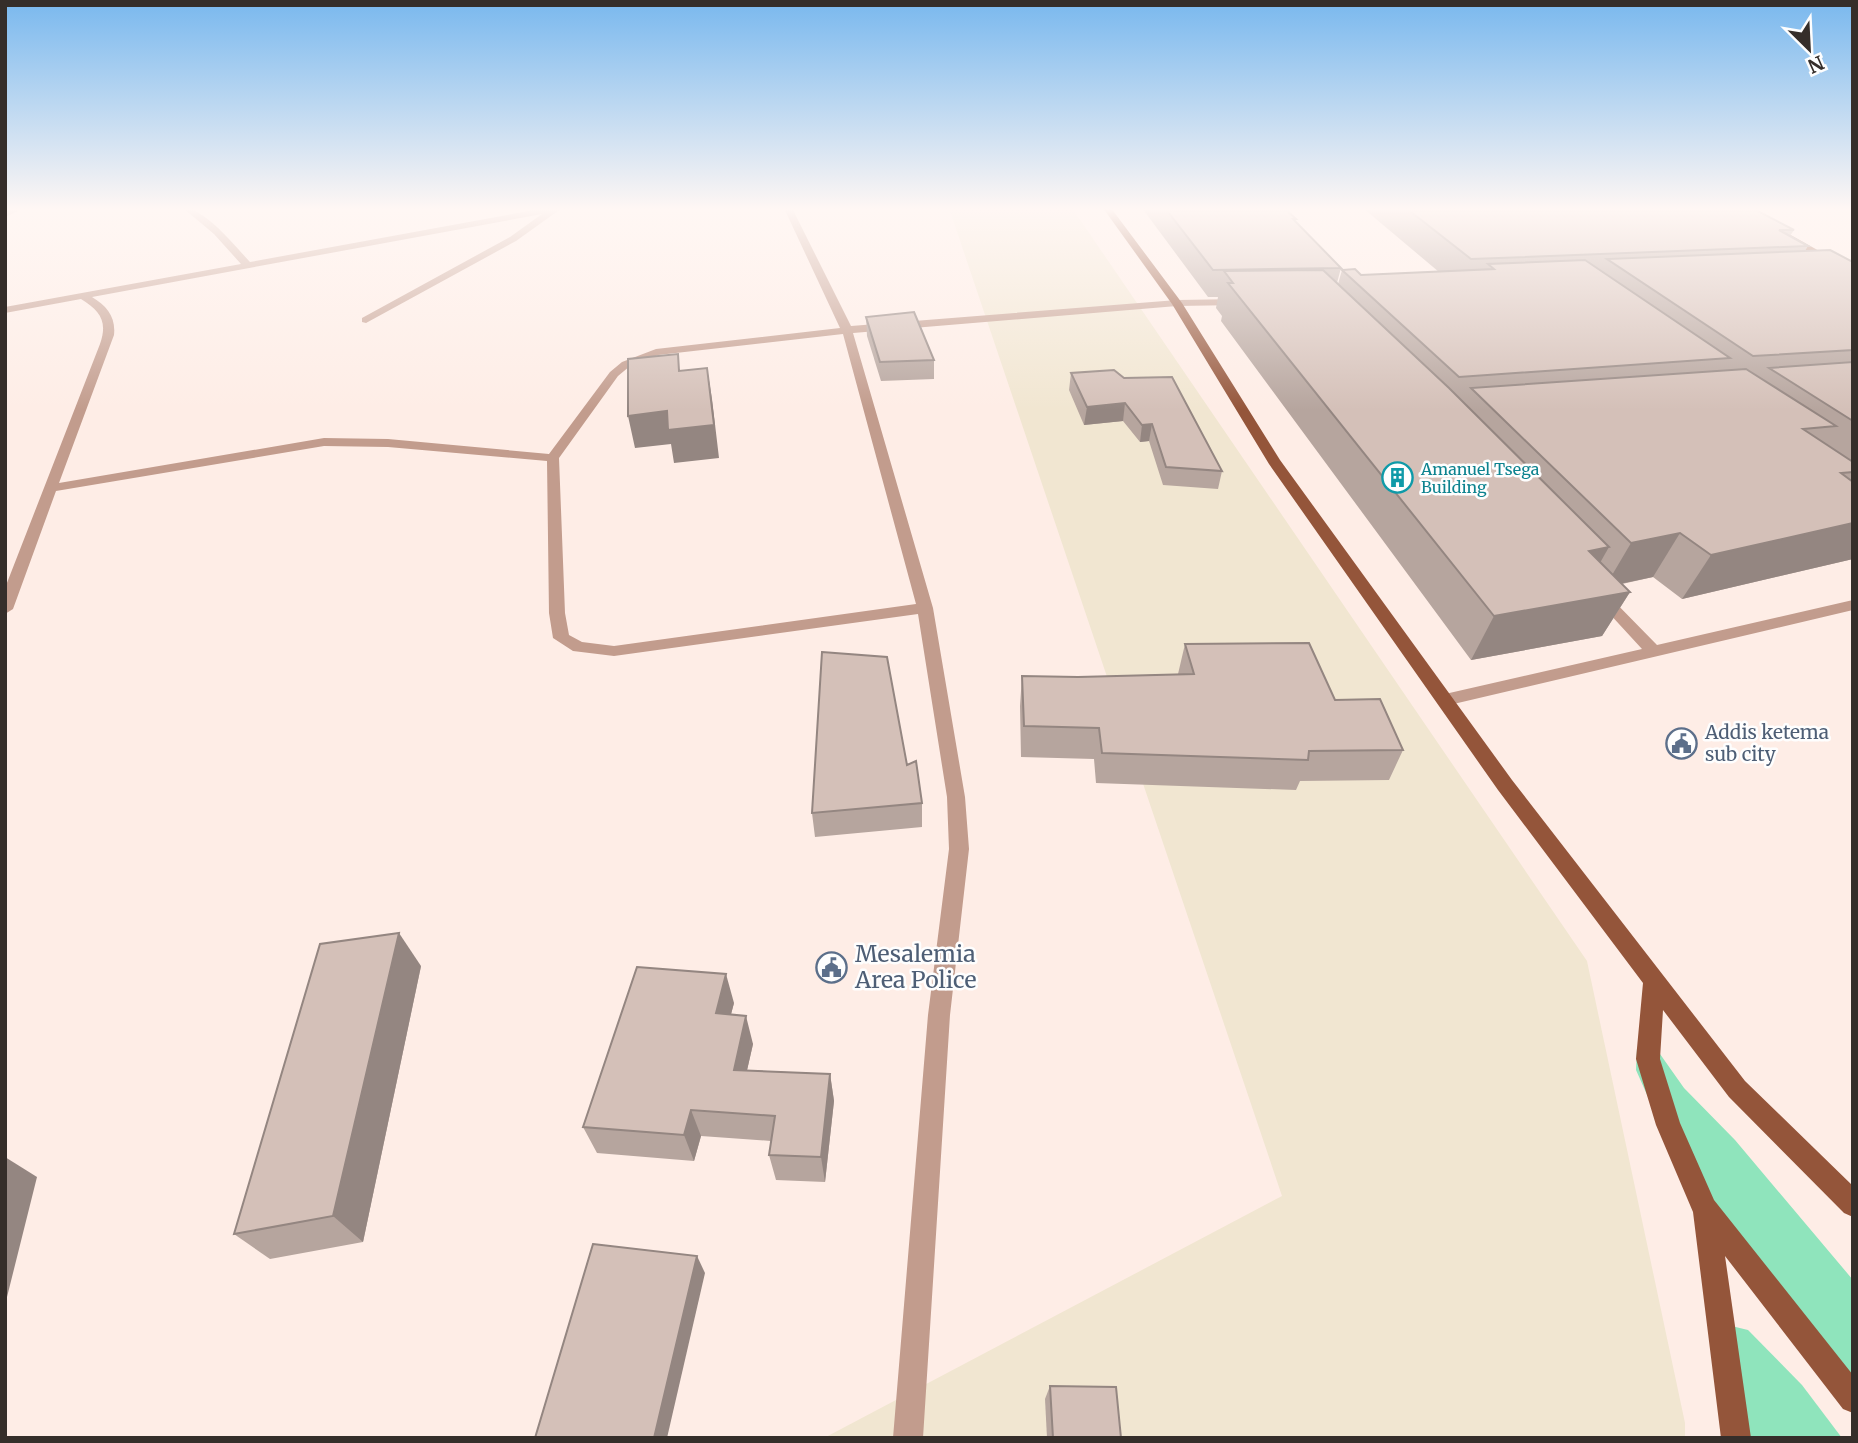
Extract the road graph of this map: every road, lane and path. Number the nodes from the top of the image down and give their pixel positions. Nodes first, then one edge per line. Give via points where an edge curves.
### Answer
1 (197, 275) edge
2 (447, 275) edge
3 (821, 275) edge
4 (1157, 275) edge
5 (1851, 279) edge
6 (1834, 280) edge
7 (83, 296) junction
8 (1247, 302) edge
9 (1177, 303) junction
10 (5, 310) edge
11 (366, 320) dead end
12 (847, 330) junction
13 (553, 458) junction
14 (52, 488) junction
15 (1588, 582) edge
16 (1853, 605) edge
17 (5, 608) edge
18 (925, 608) junction
19 (1654, 652) junction
20 (1445, 700) junction
21 (1654, 983) junction
22 (1853, 1204) edge
23 (1705, 1209) junction
24 (1853, 1399) edge
25 (908, 1438) edge
26 (1737, 1438) edge

1 - 7 street
2 - 11 street
3 - 12 street
4 - 9 main road
5 - 6 street
7 - 10 street
7 - 14 street via 106,313 110,336
8 - 9 street
9 - 12 street
9 - 20 main road via 1274,461
12 - 13 street via 672,348 642,356 614,374
12 - 18 street
13 - 14 street via 324,442
13 - 18 street via 557,613 561,638 579,647 614,651
14 - 17 street
15 - 19 street
16 - 19 street
18 - 25 street via 956,797 959,849 939,1015
19 - 20 street
20 - 21 main road
21 - 22 main road via 1737,1089
21 - 23 main road via 1648,1059 1668,1125
23 - 24 main road
23 - 26 main road

